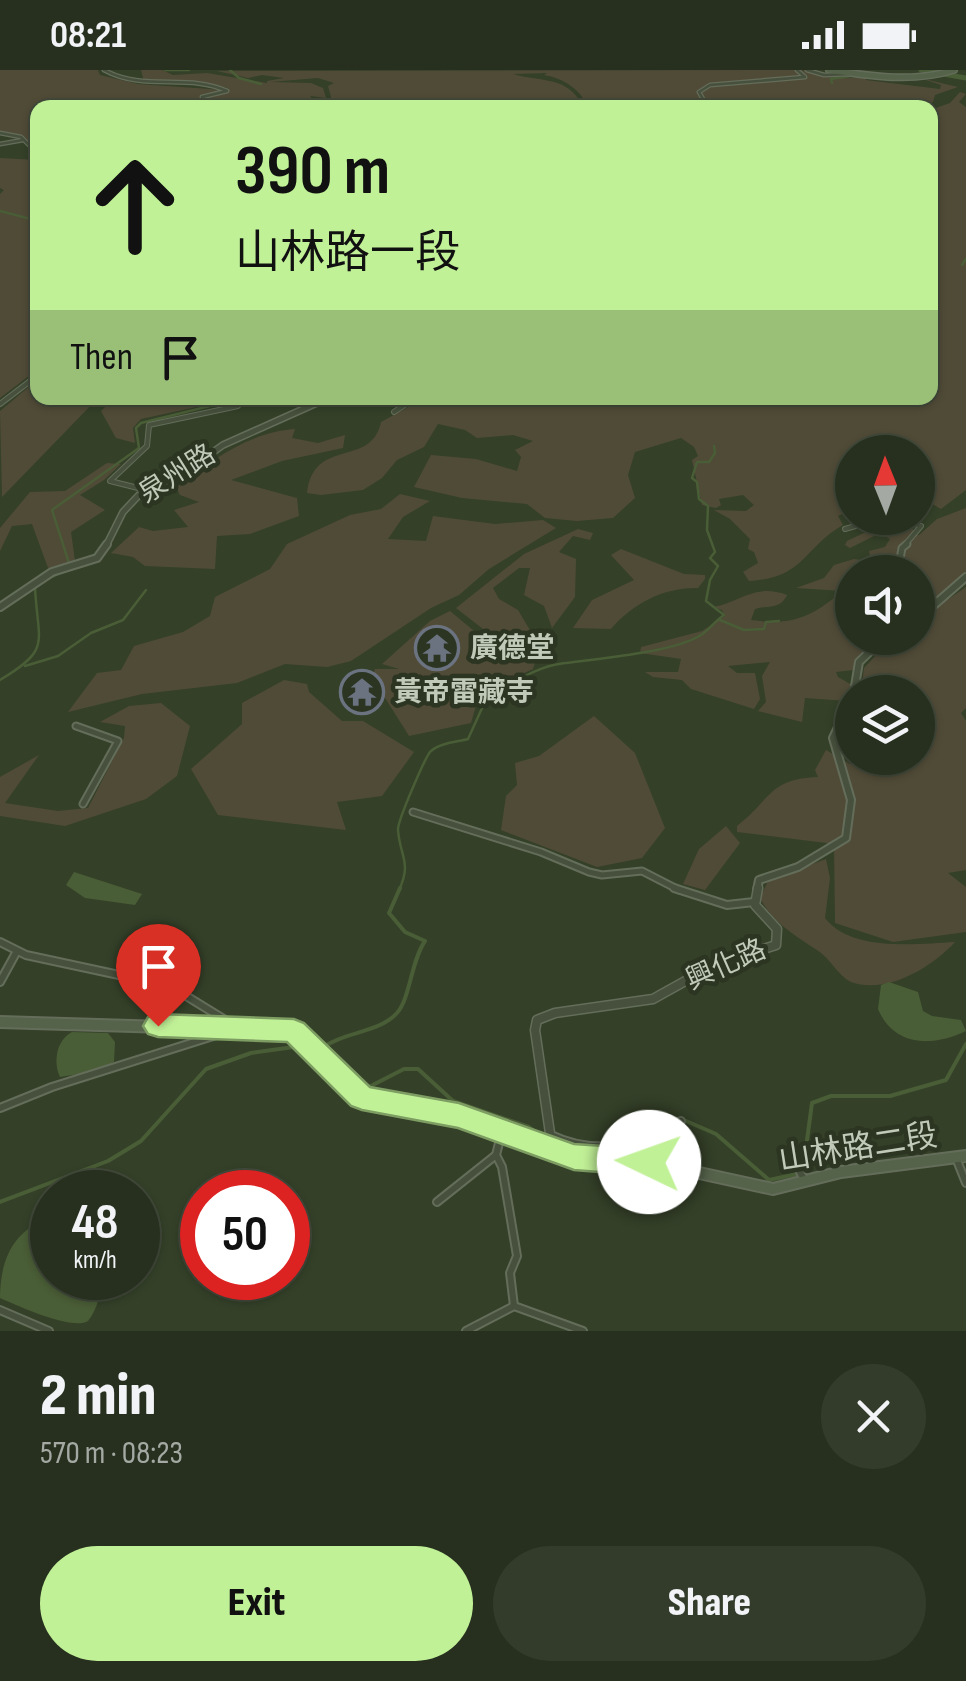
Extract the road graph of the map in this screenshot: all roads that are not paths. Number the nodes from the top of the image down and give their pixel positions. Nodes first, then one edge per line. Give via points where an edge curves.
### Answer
1 (104, 70) edge
2 (797, 70) edge
3 (807, 70) edge
4 (828, 70) edge
5 (954, 70) edge
6 (945, 72) edge
7 (850, 74) junction
8 (202, 97) dead end
9 (704, 100) edge
10 (0, 134) edge
11 (24, 140) junction
12 (0, 144) edge
13 (30, 146) edge
14 (30, 381) edge
15 (0, 404) edge
16 (312, 405) edge
17 (408, 405) edge
18 (238, 406) dead end
19 (394, 412) dead end
20 (146, 490) junction
21 (917, 535) edge
22 (901, 555) edge
23 (966, 577) edge
24 (935, 603) edge
25 (0, 607) edge
26 (76, 726) dead end
27 (844, 775) edge
28 (83, 804) dead end
29 (413, 812) dead end
30 (754, 902) junction
31 (0, 942) edge
32 (17, 951) junction
33 (0, 982) edge
34 (0, 1022) edge
35 (237, 1027) junction
36 (0, 1108) edge
37 (682, 1121) dead end
38 (502, 1132) junction
39 (642, 1143) junction
40 (552, 1144) junction
41 (496, 1155) junction
42 (961, 1156) edge
43 (628, 1161) junction
44 (794, 1167) dead end
45 (804, 1180) junction
46 (966, 1183) edge
47 (436, 1202) dead end
48 (514, 1306) junction
49 (0, 1310) edge
50 (49, 1331) edge
51 (466, 1331) edge
52 (582, 1331) edge

1 - 8 street via 150,85 227,91
2 - 9 street via 805,77 710,84 699,92
3 - 7 street
4 - 7 main road
5 - 6 main road
6 - 7 main road
10 - 11 street
11 - 12 street
11 - 13 street
14 - 15 street
16 - 20 street, 泉州路 via 223,445
17 - 19 street
18 - 20 street via 149,425 147,446 110,481
20 - 25 street, 泉州路 via 128,505 97,558 52,572
21 - 22 street
23 - 24 street
26 - 28 street via 118,742
27 - 30 street, 興化路 via 851,800 846,838 791,870 763,877
29 - 30 street via 589,872 642,871 727,905
30 - 40 street, 興化路 via 777,929 770,949 725,960 653,998 538,1020
31 - 32 street
32 - 33 street
32 - 35 street via 170,986
34 - 35 main road
35 - 36 street
35 - 38 main road, 山林路二段 via 300,1035 362,1098 459,1116
37 - 39 street
38 - 40 main road, 山林路二段
38 - 41 street
39 - 40 street
39 - 43 street
40 - 43 main road, 山林路二段 via 590,1160
41 - 47 street
41 - 48 street via 516,1251 510,1273
42 - 45 main road, 山林路二段
42 - 46 street
43 - 45 main road, 山林路二段 via 773,1189
44 - 45 street
48 - 51 street
48 - 52 street
49 - 50 street

